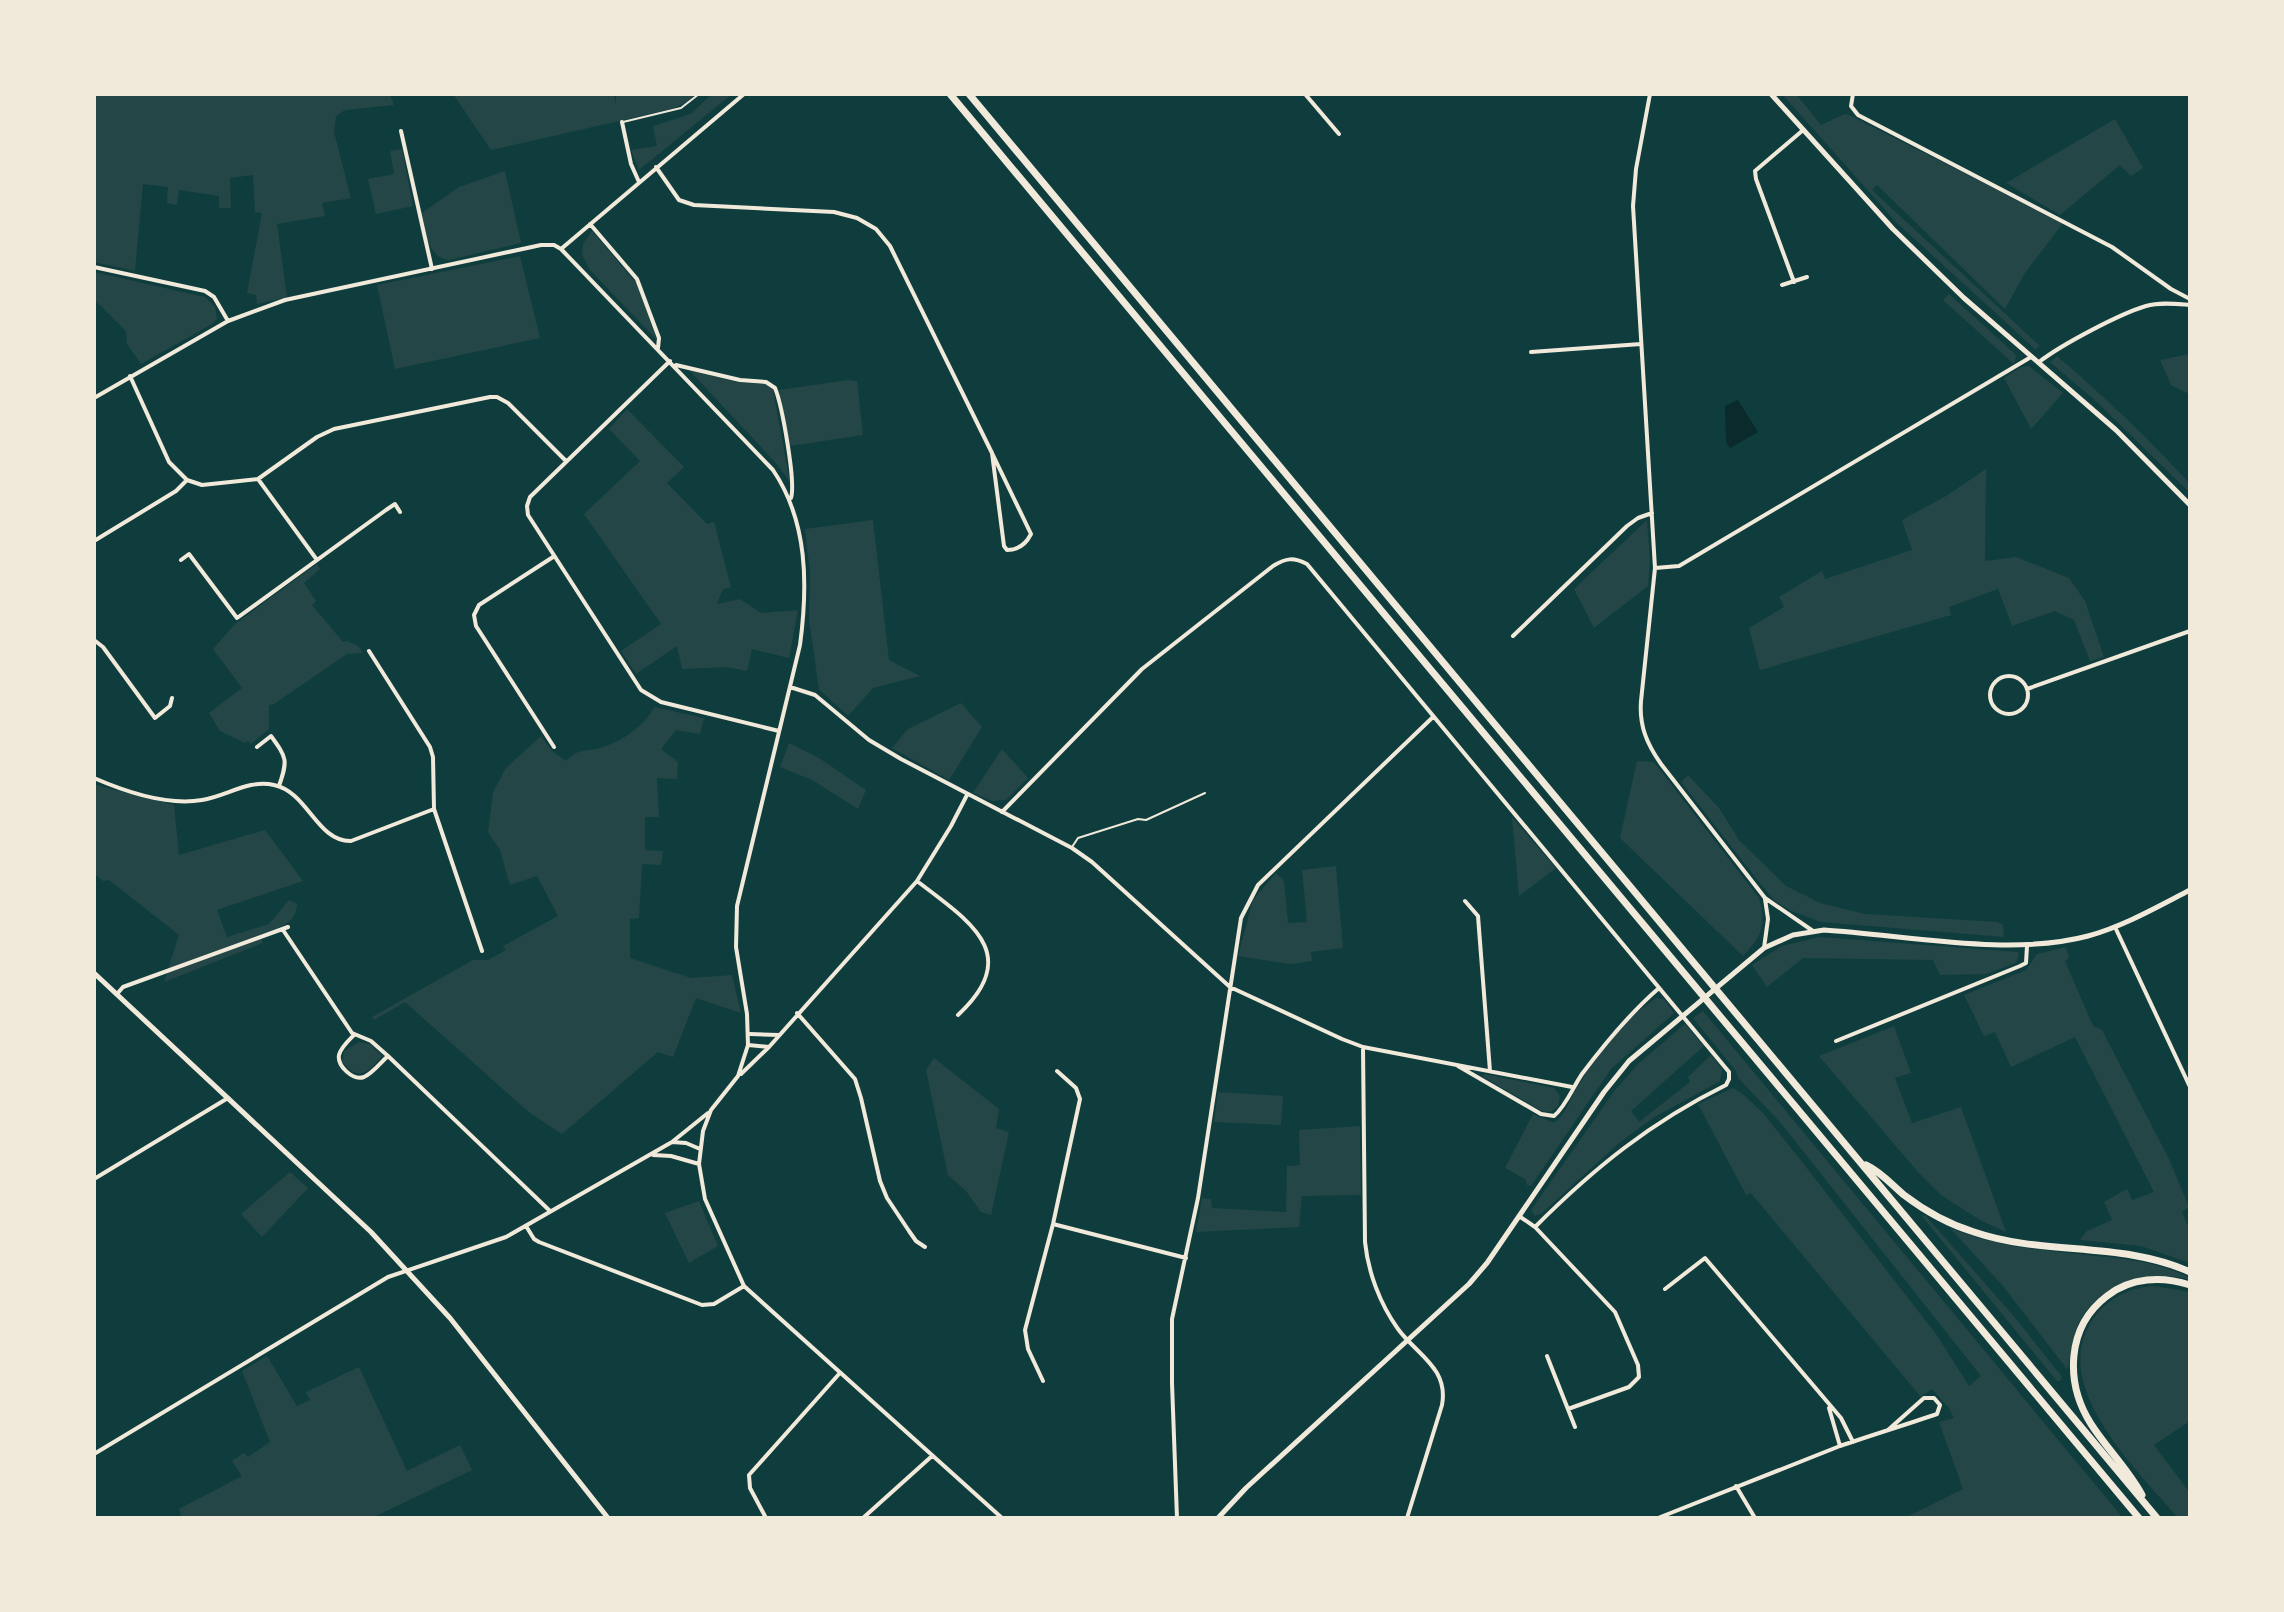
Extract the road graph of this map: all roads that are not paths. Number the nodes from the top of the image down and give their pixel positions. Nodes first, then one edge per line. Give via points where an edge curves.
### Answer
1 (699, 94) edge
2 (744, 94) edge
3 (950, 94) edge
4 (969, 94) edge
5 (1305, 94) edge
6 (1650, 94) edge
7 (1771, 94) edge
8 (1853, 94) edge
9 (622, 122) joint
10 (401, 131) dead end
11 (1802, 131) junction
12 (1339, 134) dead end
13 (656, 167) junction
14 (639, 182) junction
15 (590, 224) junction
16 (561, 249) junction
17 (94, 267) edge
18 (432, 269) junction
19 (1807, 277) dead end
20 (1794, 282) junction
21 (1782, 285) dead end
22 (2190, 302) edge
23 (228, 321) junction
24 (1641, 344) junction
25 (658, 349) junction
26 (1531, 352) dead end
27 (2032, 357) junction
28 (672, 363) junction
29 (2039, 363) junction
30 (129, 375) junction
31 (94, 398) edge
32 (992, 453) junction
33 (566, 461) junction
34 (258, 479) junction
35 (187, 480) junction
36 (790, 500) junction
37 (2190, 505) edge
38 (400, 512) dead end
39 (1652, 513) junction
40 (94, 541) edge
41 (553, 557) junction
42 (181, 560) dead end
43 (317, 560) junction
44 (1655, 568) junction
45 (2190, 631) edge
46 (1513, 636) dead end
47 (94, 640) edge
48 (369, 651) dead end
49 (790, 687) junction
50 (2027, 689) junction
51 (172, 698) dead end
52 (1433, 717) junction
53 (779, 731) junction
54 (257, 747) dead end
55 (554, 747) dead end
56 (94, 778) edge
57 (279, 786) junction
58 (1205, 793) dead end
59 (967, 795) junction
60 (434, 809) junction
61 (1002, 812) junction
62 (1072, 848) junction
63 (917, 881) junction
64 (2190, 890) edge
65 (1765, 898) junction
66 (1465, 901) dead end
67 (2115, 927) junction
68 (1813, 931) junction
69 (2027, 946) junction
70 (1764, 948) junction
71 (482, 951) dead end
72 (94, 973) edge
73 (1230, 987) junction
74 (1659, 988) junction
75 (117, 995) junction
76 (797, 1013) junction
77 (958, 1015) dead end
78 (749, 1034) junction
79 (354, 1035) junction
80 (779, 1035) junction
81 (1836, 1041) dead end
82 (748, 1045) junction
83 (769, 1047) junction
84 (1363, 1047) junction
85 (388, 1056) junction
86 (1452, 1062) junction
87 (1057, 1071) dead end
88 (1490, 1071) junction
89 (738, 1076) junction
90 (1572, 1087) junction
91 (2190, 1087) edge
92 (228, 1098) junction
93 (711, 1110) junction
94 (672, 1142) junction
95 (700, 1149) junction
96 (651, 1155) junction
97 (699, 1164) junction
98 (1863, 1164) junction
99 (94, 1179) edge
100 (550, 1211) junction
101 (1519, 1216) junction
102 (1053, 1224) junction
103 (526, 1226) junction
104 (1535, 1227) junction
105 (925, 1247) dead end
106 (1186, 1258) junction
107 (406, 1270) junction
108 (2190, 1272) edge
109 (2190, 1285) edge
110 (744, 1286) junction
111 (1665, 1289) dead end
112 (1409, 1340) junction
113 (1547, 1356) dead end
114 (839, 1374) junction
115 (1043, 1381) dead end
116 (1829, 1405) junction
117 (1568, 1409) junction
118 (1575, 1427) dead end
119 (1888, 1430) junction
120 (1853, 1442) junction
121 (1840, 1446) junction
122 (94, 1454) edge
123 (932, 1456) junction
124 (1736, 1486) junction
125 (2148, 1507) junction
126 (608, 1518) edge
127 (766, 1518) edge
128 (863, 1518) edge
129 (1002, 1518) edge
130 (1177, 1518) edge
131 (1218, 1518) edge
132 (1407, 1518) edge
133 (1658, 1518) edge
134 (1755, 1518) edge
135 (2139, 1518) edge
136 (2157, 1518) edge

1 - 9 lane via 681,108
2 - 13 street
3 - 135 highway
4 - 98 highway
5 - 12 street
6 - 24 street via 1633,206
7 - 11 street
8 - 22 street via 1851,106 1858,115 2112,247
9 - 14 street
10 - 18 street
11 - 20 street via 1755,171
11 - 27 street via 1893,229
13 - 14 street
13 - 32 street via 679,200 694,205 834,212 876,229 890,246
14 - 15 street
15 - 16 street
15 - 25 street via 637,279 659,338
16 - 18 street via 548,244
16 - 25 street
17 - 23 street via 205,291
18 - 23 street via 285,300
19 - 20 street
20 - 21 street
22 - 29 street via 2136,310
23 - 30 street
24 - 26 street
24 - 39 street
25 - 28 street
27 - 29 street
27 - 44 street via 1679,566
28 - 33 street
28 - 36 street via 773,470
28 - 36 street via 775,388 791,476
29 - 37 street
30 - 31 street
30 - 35 street via 169,462
32 - 32 street via 1002,537 1007,550 1014,550 1031,534
33 - 34 street via 508,403 490,397 325,432
33 - 41 street via 527,506 531,523
34 - 35 street via 202,485
34 - 43 street
35 - 40 street
36 - 49 street via 800,533 804,587 802,632
38 - 43 street via 395,504
39 - 44 street
39 - 46 street via 1627,526
41 - 53 street via 641,690 656,700
41 - 55 street via 479,605 474,615
42 - 43 street via 189,554 237,618
44 - 65 street via 1641,701 1643,732 1661,764
45 - 50 street
47 - 51 street via 155,718
48 - 60 street via 430,747
49 - 53 street
49 - 59 street via 815,695 869,740
50 - 50 street via 2014,677 2001,678 1992,686 1990,699 1996,710 2014,714 2027,702
52 - 61 street via 1307,564 1283,559 1142,669
52 - 73 street via 1258,885 1241,918
52 - 74 street
53 - 78 street via 737,906 736,947
54 - 57 street via 271,736 284,754
56 - 57 street via 178,802 257,784
57 - 60 street via 300,799 341,841
58 - 62 lane via 1146,820 1078,838
59 - 61 street
59 - 63 street
60 - 71 street
61 - 62 street
62 - 73 street
63 - 76 street
63 - 77 street via 971,923 985,943 984,983
64 - 67 street
65 - 68 street
65 - 70 street
66 - 88 street via 1478,916
67 - 69 street
67 - 91 street
68 - 69 street
68 - 70 street
69 - 81 street via 2026,963 2020,966
70 - 101 street via 1617,1075
72 - 75 street
73 - 84 street
73 - 106 street
74 - 90 street via 1610,1035
74 - 104 street via 1729,1072 1726,1085 1686,1105 1609,1158
75 - 79 street via 123,987 286,929
75 - 92 street
76 - 80 street
76 - 105 street via 855,1079 883,1190
78 - 80 street
78 - 82 street
79 - 85 street
79 - 85 street via 339,1059 354,1076 366,1076
80 - 83 street
82 - 83 street
82 - 89 street
83 - 89 street
84 - 86 street
84 - 112 street via 1367,1257 1381,1299
85 - 100 street
86 - 88 street
86 - 90 street via 1548,1117 1560,1111
87 - 102 street via 1080,1099
88 - 90 street
89 - 93 street
92 - 99 street
92 - 107 street
93 - 94 street
93 - 95 street
94 - 95 street
94 - 96 street
95 - 97 street
96 - 97 street
96 - 100 street
97 - 110 street via 705,1199
98 - 108 highway via 1878,1170 1925,1210 1976,1233 2133,1255
98 - 125 highway
100 - 103 street
101 - 104 street
101 - 112 street via 1469,1284
102 - 106 street
102 - 115 street via 1025,1330
103 - 107 street
103 - 110 street via 539,1242 702,1305
104 - 117 street via 1615,1312 1639,1371 1629,1387
106 - 130 street via 1171,1336
107 - 122 street
107 - 126 street
109 - 125 highway via 2153,1279 2110,1293 2087,1318 2074,1352 2074,1379 2088,1419
110 - 114 street
111 - 116 street via 1705,1258
112 - 131 street
112 - 132 street via 1435,1368 1443,1397
113 - 117 street
114 - 123 street
114 - 127 street via 749,1475
116 - 120 street
116 - 121 street
117 - 118 street
119 - 119 street via 1924,1398 1934,1398 1940,1405 1937,1414
119 - 120 street
120 - 121 street
121 - 124 street
123 - 128 street
123 - 129 street
124 - 133 street
124 - 134 street
125 - 136 highway

